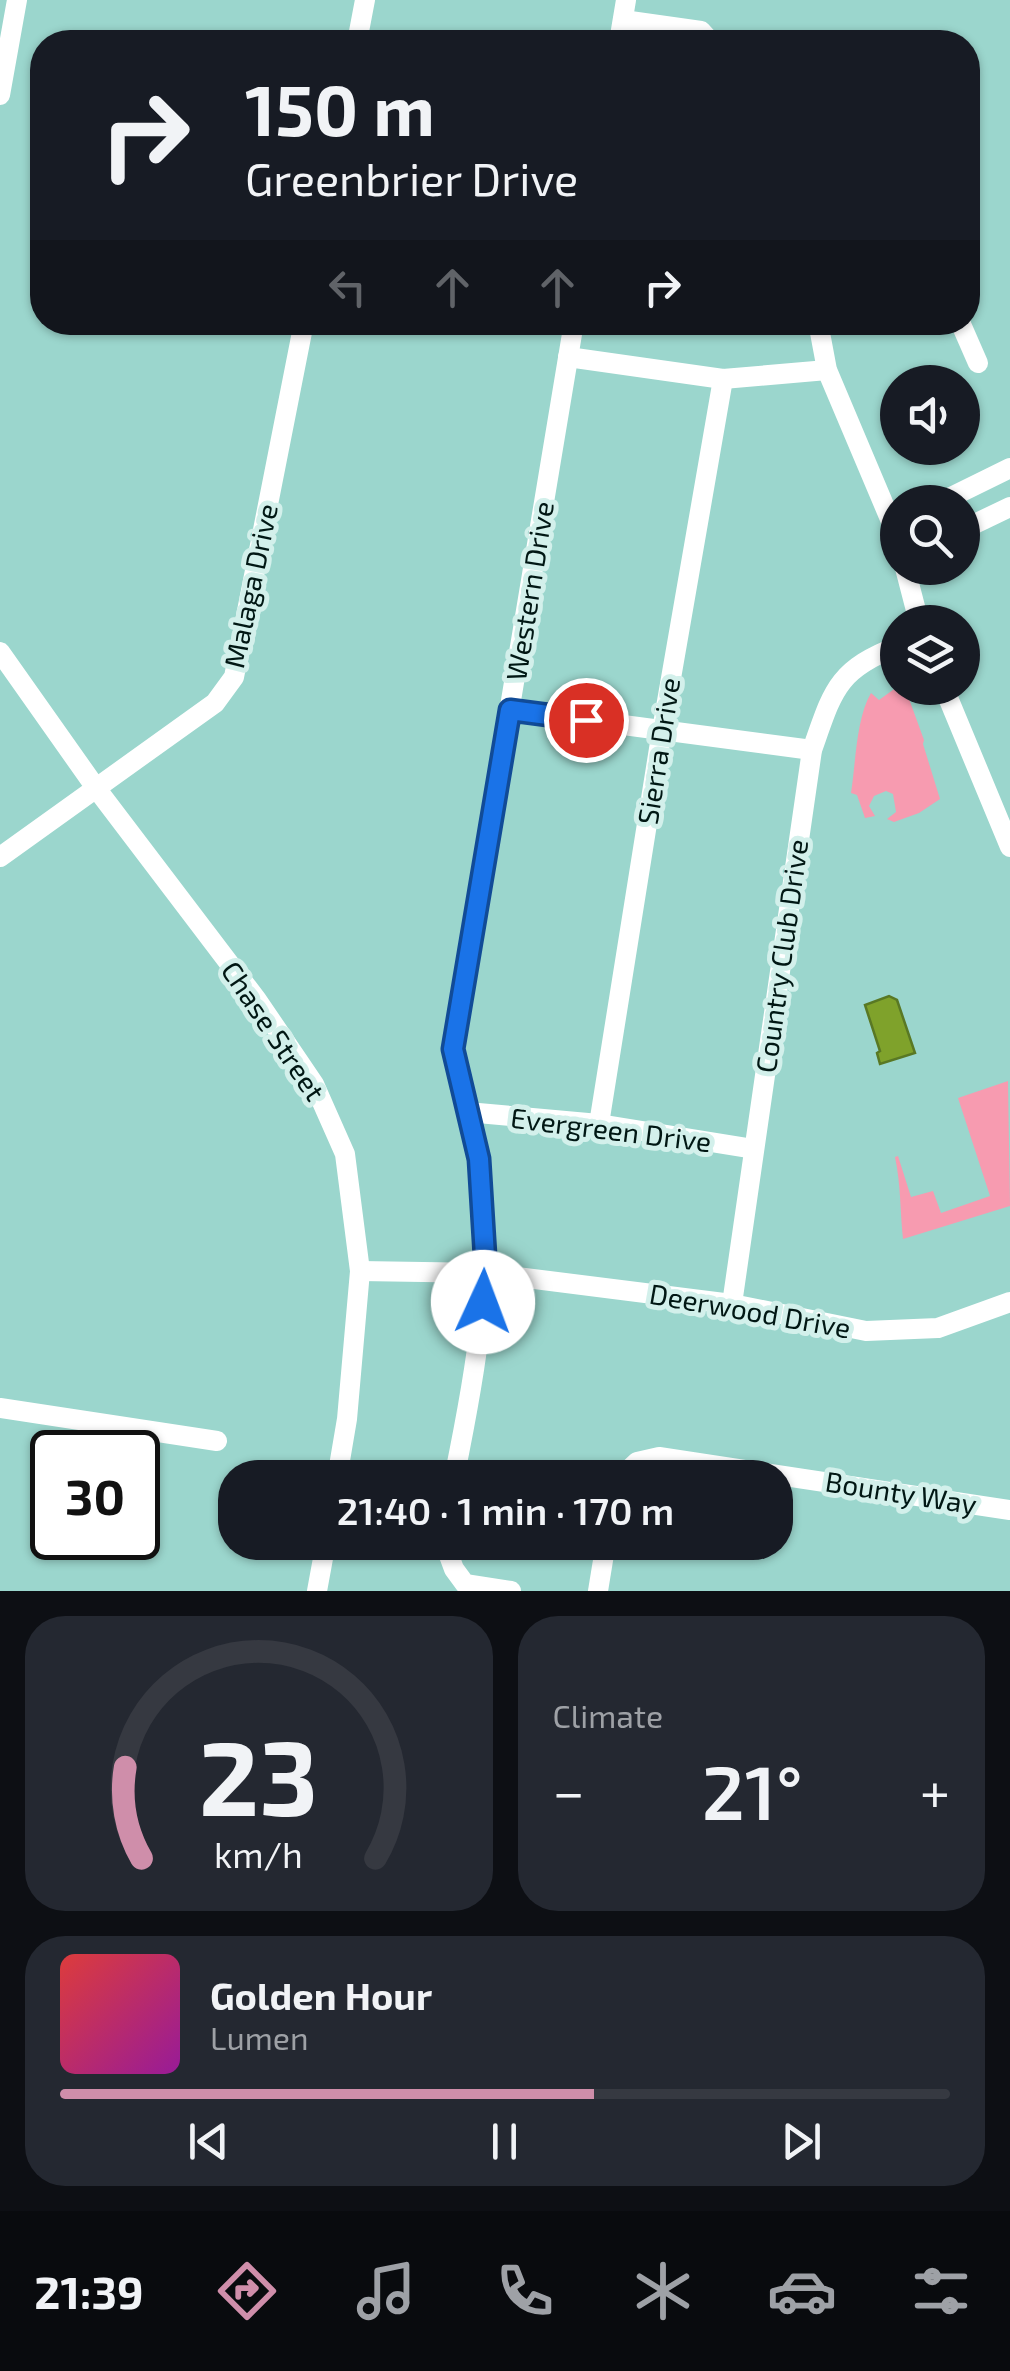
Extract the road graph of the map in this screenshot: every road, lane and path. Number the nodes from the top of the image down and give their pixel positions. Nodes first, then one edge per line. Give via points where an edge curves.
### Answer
1 (17, 0) edge
2 (365, 0) edge
3 (624, 10) edge
4 (359, 30) edge
5 (697, 30) edge
6 (0, 94) edge
7 (301, 335) edge
8 (572, 335) edge
9 (821, 335) edge
10 (966, 335) edge
11 (568, 356) junction
12 (978, 364) dead end
13 (828, 370) junction
14 (723, 378) junction
15 (1010, 468) edge
16 (976, 485) edge
17 (880, 496) edge
18 (1010, 507) edge
19 (980, 521) edge
20 (0, 652) edge
21 (880, 653) edge
22 (952, 705) edge
23 (510, 710) junction
24 (662, 730) junction
25 (812, 750) junction
26 (96, 788) junction
27 (1001, 803) edge
28 (1010, 846) edge
29 (0, 857) edge
30 (467, 1112) junction
31 (599, 1124) junction
32 (754, 1150) junction
33 (360, 1271) junction
34 (486, 1272) junction
35 (1010, 1302) edge
36 (732, 1304) junction
37 (0, 1408) edge
38 (216, 1441) dead end
39 (340, 1460) edge
40 (458, 1460) edge
41 (646, 1460) edge
42 (680, 1460) edge
43 (793, 1477) edge
44 (1010, 1510) edge
45 (323, 1560) edge
46 (451, 1560) edge
47 (603, 1560) edge
48 (317, 1591) edge
49 (511, 1591) edge
50 (598, 1591) edge

1 - 6 street
2 - 4 street
3 - 5 street
7 - 26 street, Malaga Drive via 234,677 215,702
8 - 11 street, Western Drive
9 - 13 street
10 - 12 street
11 - 14 street
11 - 23 street, Western Drive
13 - 14 street
13 - 17 street
14 - 24 street, Sierra Drive
15 - 16 street
18 - 19 street
20 - 26 street, Chase Street
21 - 25 street, Country Club Drive via 835,687
22 - 27 street
23 - 24 street
23 - 30 street, Western Drive via 453,1049
24 - 25 street
24 - 31 street, Sierra Drive
25 - 32 street, Country Club Drive
26 - 29 street, Malaga Drive
26 - 33 street, Chase Street via 314,1084 345,1154
27 - 28 street
30 - 31 street, Evergreen Drive
30 - 34 street, Western Drive via 479,1159
31 - 32 street, Evergreen Drive
32 - 36 street, Country Club Drive
33 - 34 street
33 - 39 street, Chase Street
34 - 36 street, Deerwood Drive
34 - 40 street, Western Drive via 478,1360
35 - 36 street, Deerwood Drive via 938,1328 866,1331
37 - 38 street
41 - 42 street, Bounty Way
43 - 44 street, Bounty Way
45 - 48 street
46 - 49 street via 465,1584
47 - 50 street

